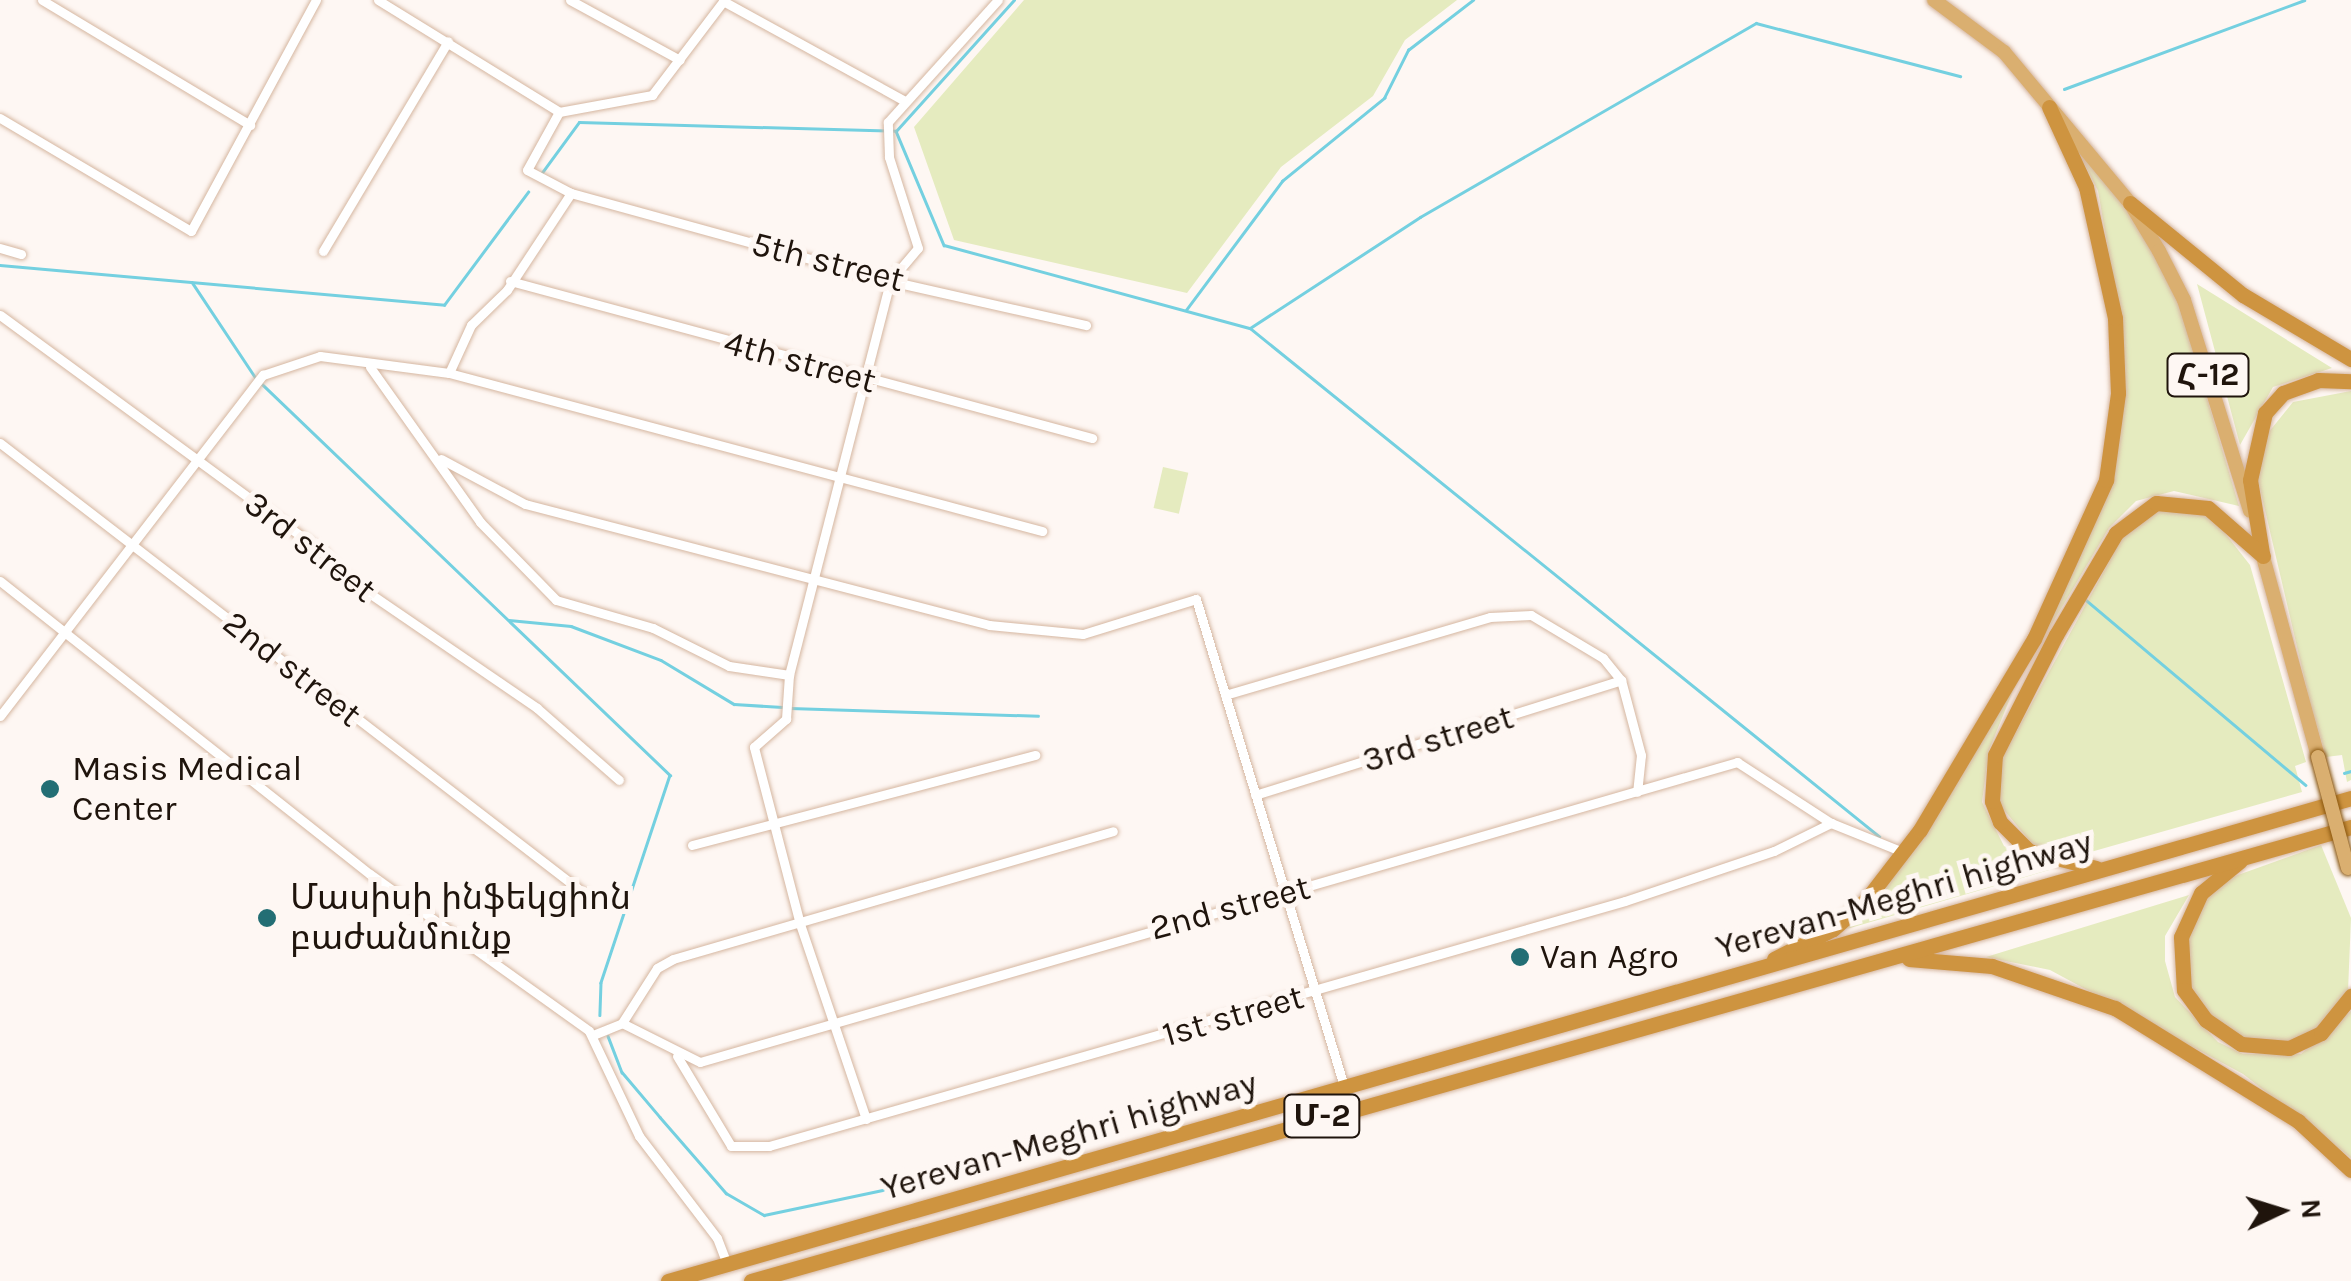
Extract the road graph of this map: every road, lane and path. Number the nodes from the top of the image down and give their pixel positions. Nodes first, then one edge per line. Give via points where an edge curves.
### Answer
1 (42, 0) edge
2 (316, 0) edge
3 (378, 0) edge
4 (570, 0) edge
5 (724, 0) edge
6 (998, 0) edge
7 (1934, 0) edge
8 (448, 41) junction
9 (680, 60) junction
10 (904, 102) junction
11 (2049, 107) junction
12 (559, 112) junction
13 (0, 118) edge
14 (250, 125) junction
15 (571, 193) junction
16 (2130, 203) junction
17 (0, 248) edge
18 (323, 251) dead end
19 (21, 254) dead end
20 (510, 280) junction
21 (890, 281) junction
22 (0, 315) edge
23 (1086, 324) dead end
24 (2351, 359) edge
25 (370, 367) junction
26 (449, 373) junction
27 (865, 380) junction
28 (2351, 381) edge
29 (1092, 438) dead end
30 (0, 443) edge
31 (440, 460) junction
32 (198, 461) junction
33 (839, 478) junction
34 (1042, 530) dead end
35 (131, 544) junction
36 (2262, 556) junction
37 (812, 578) junction
38 (0, 580) edge
39 (68, 629) junction
40 (789, 676) junction
41 (1620, 680) junction
42 (1224, 695) junction
43 (0, 716) edge
44 (1034, 755) dead end
45 (619, 780) dead end
46 (1636, 792) junction
47 (1255, 795) junction
48 (2351, 798) edge
49 (1831, 823) junction
50 (776, 824) junction
51 (2351, 828) edge
52 (1113, 831) dead end
53 (692, 845) dead end
54 (1904, 852) junction
55 (2247, 856) junction
56 (2100, 869) junction
57 (2350, 872) edge
58 (585, 894) dead end
59 (1284, 895) junction
60 (800, 924) junction
61 (1895, 958) junction
62 (1762, 968) junction
63 (1316, 992) junction
64 (2351, 996) edge
65 (622, 1022) junction
66 (832, 1024) junction
67 (593, 1035) junction
68 (676, 1055) junction
69 (1344, 1086) junction
70 (866, 1119) junction
71 (2351, 1170) edge
72 (727, 1264) junction
73 (668, 1281) edge
74 (752, 1281) edge

1 - 14 street
2 - 14 street
3 - 8 street
4 - 9 street
5 - 9 street
5 - 10 street
6 - 10 street
7 - 11 main road, Հ-12 via 2004,52
8 - 12 street
8 - 18 street
9 - 12 street via 652,96
10 - 21 street via 886,136 918,248
11 - 16 main road, Հ-12
11 - 54 highway via 2086,187 2115,318 2118,393 2106,480 2034,640
12 - 15 street, 5th street via 526,170
13 - 14 street via 191,232
15 - 20 street
15 - 21 street, 5th street
16 - 24 highway via 2243,295
16 - 36 main road, Հ-12 via 2184,300
17 - 19 street
20 - 26 street via 471,325
20 - 27 street, 4th street
21 - 23 street, 5th street
21 - 27 street
22 - 32 street, 3rd street
25 - 26 street
25 - 31 street
25 - 32 street via 320,356 263,375
26 - 33 street
27 - 29 street, 4th street
27 - 33 street
28 - 36 highway via 2318,380 2282,393 2265,413 2250,480
30 - 35 street, 2nd street
31 - 37 street via 525,504
31 - 40 street via 480,522 556,600 653,628 729,666
32 - 35 street
32 - 45 street, 3rd street via 323,552 336,571 537,708
33 - 34 street
33 - 37 street
35 - 39 street
35 - 58 street, 2nd street
36 - 56 highway via 2208,508 2181,500 2142,510 2116,532 2032,680 1995,755 1992,801 2000,822 2029,851
36 - 57 main road, Հ-12, bridge
37 - 40 street
37 - 42 street via 989,625 1066,633 1196,599
38 - 39 street
39 - 43 street
39 - 67 street via 370,874
40 - 50 street via 786,718 754,747
41 - 42 street via 1604,658 1530,615 1490,618
41 - 46 street via 1641,755
41 - 47 street, 3rd street
42 - 47 street
44 - 50 street
46 - 49 street, 2nd street via 1737,762
46 - 59 street, 2nd street
47 - 59 street
48 - 56 highway, Yerevan-Meghri highway / Մ-2
49 - 54 street, 2nd street
49 - 63 street, 1st street via 1729,868
50 - 53 street
50 - 60 street
51 - 55 highway, Yerevan-Meghri highway / Մ-2
52 - 60 street
54 - 62 highway via 1833,929
55 - 61 highway, Yerevan-Meghri highway / Մ-2
55 - 64 highway via 2201,893 2181,936 2184,990 2206,1020 2242,1044 2289,1048 2321,1034
56 - 62 highway, Yerevan-Meghri highway / Մ-2
59 - 63 street
59 - 66 street, 2nd street
60 - 65 street via 673,959 657,968
60 - 66 street
61 - 71 highway via 1992,966 2072,988 2298,1121
61 - 74 highway, Yerevan-Meghri highway / Մ-2
62 - 69 highway, Yerevan-Meghri highway / Մ-2
63 - 69 street
63 - 70 street, 1st street
65 - 67 street
65 - 68 street
66 - 68 street, 2nd street via 700,1062
66 - 70 street
67 - 72 street via 638,1136 717,1238
68 - 70 street, 1st street via 732,1146 769,1146
69 - 72 highway, Yerevan-Meghri highway / Մ-2
72 - 73 highway, Yerevan-Meghri highway / Մ-2

